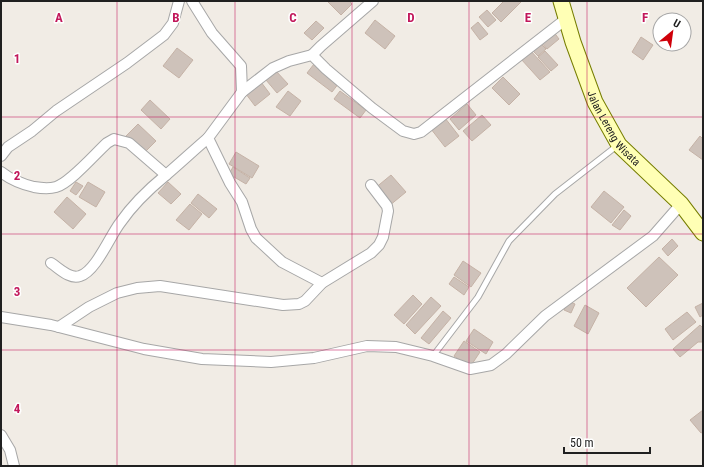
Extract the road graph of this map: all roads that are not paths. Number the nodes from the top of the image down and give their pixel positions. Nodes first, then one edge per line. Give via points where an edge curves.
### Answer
1 (179, 1) edge
2 (192, 1) edge
3 (373, 1) edge
4 (561, 1) edge
5 (566, 19) junction
6 (312, 55) junction
7 (242, 92) junction
8 (208, 138) junction
9 (619, 145) junction
10 (1, 156) edge
11 (1, 172) edge
12 (166, 175) junction
13 (371, 185) dead end
14 (680, 204) junction
15 (703, 233) edge
16 (51, 263) dead end
17 (322, 282) junction
18 (1, 317) edge
19 (59, 327) junction
20 (433, 356) junction
21 (1, 435) edge
22 (14, 466) edge

1 - 10 street via 173,23 164,35 56,111 8,147
2 - 7 street via 212,33 241,66
3 - 6 street
4 - 5 main road, Jalan Lereng Wisata
5 - 6 street via 421,132 414,134 403,131 372,108
5 - 9 main road, Jalan Lereng Wisata via 595,102
6 - 7 street via 273,68
7 - 8 street
8 - 12 street
8 - 17 street via 242,202 256,238 282,262
9 - 14 main road, Jalan Lereng Wisata
9 - 20 lane via 555,194 509,241 478,297
11 - 12 street via 9,179 24,185 56,187 68,180 107,143 114,140 129,143
12 - 16 street via 135,203 87,272 80,277 71,277
13 - 17 street via 388,211 379,245 371,253
14 - 15 main road, Jalan Lereng Wisata
14 - 20 street via 653,236 545,316 491,365 470,369
17 - 19 street via 305,301 283,305 160,286 137,288 117,293 89,307
18 - 19 street
19 - 20 street via 144,349 202,359 271,362 314,358 367,346 396,347
21 - 22 street via 10,450

